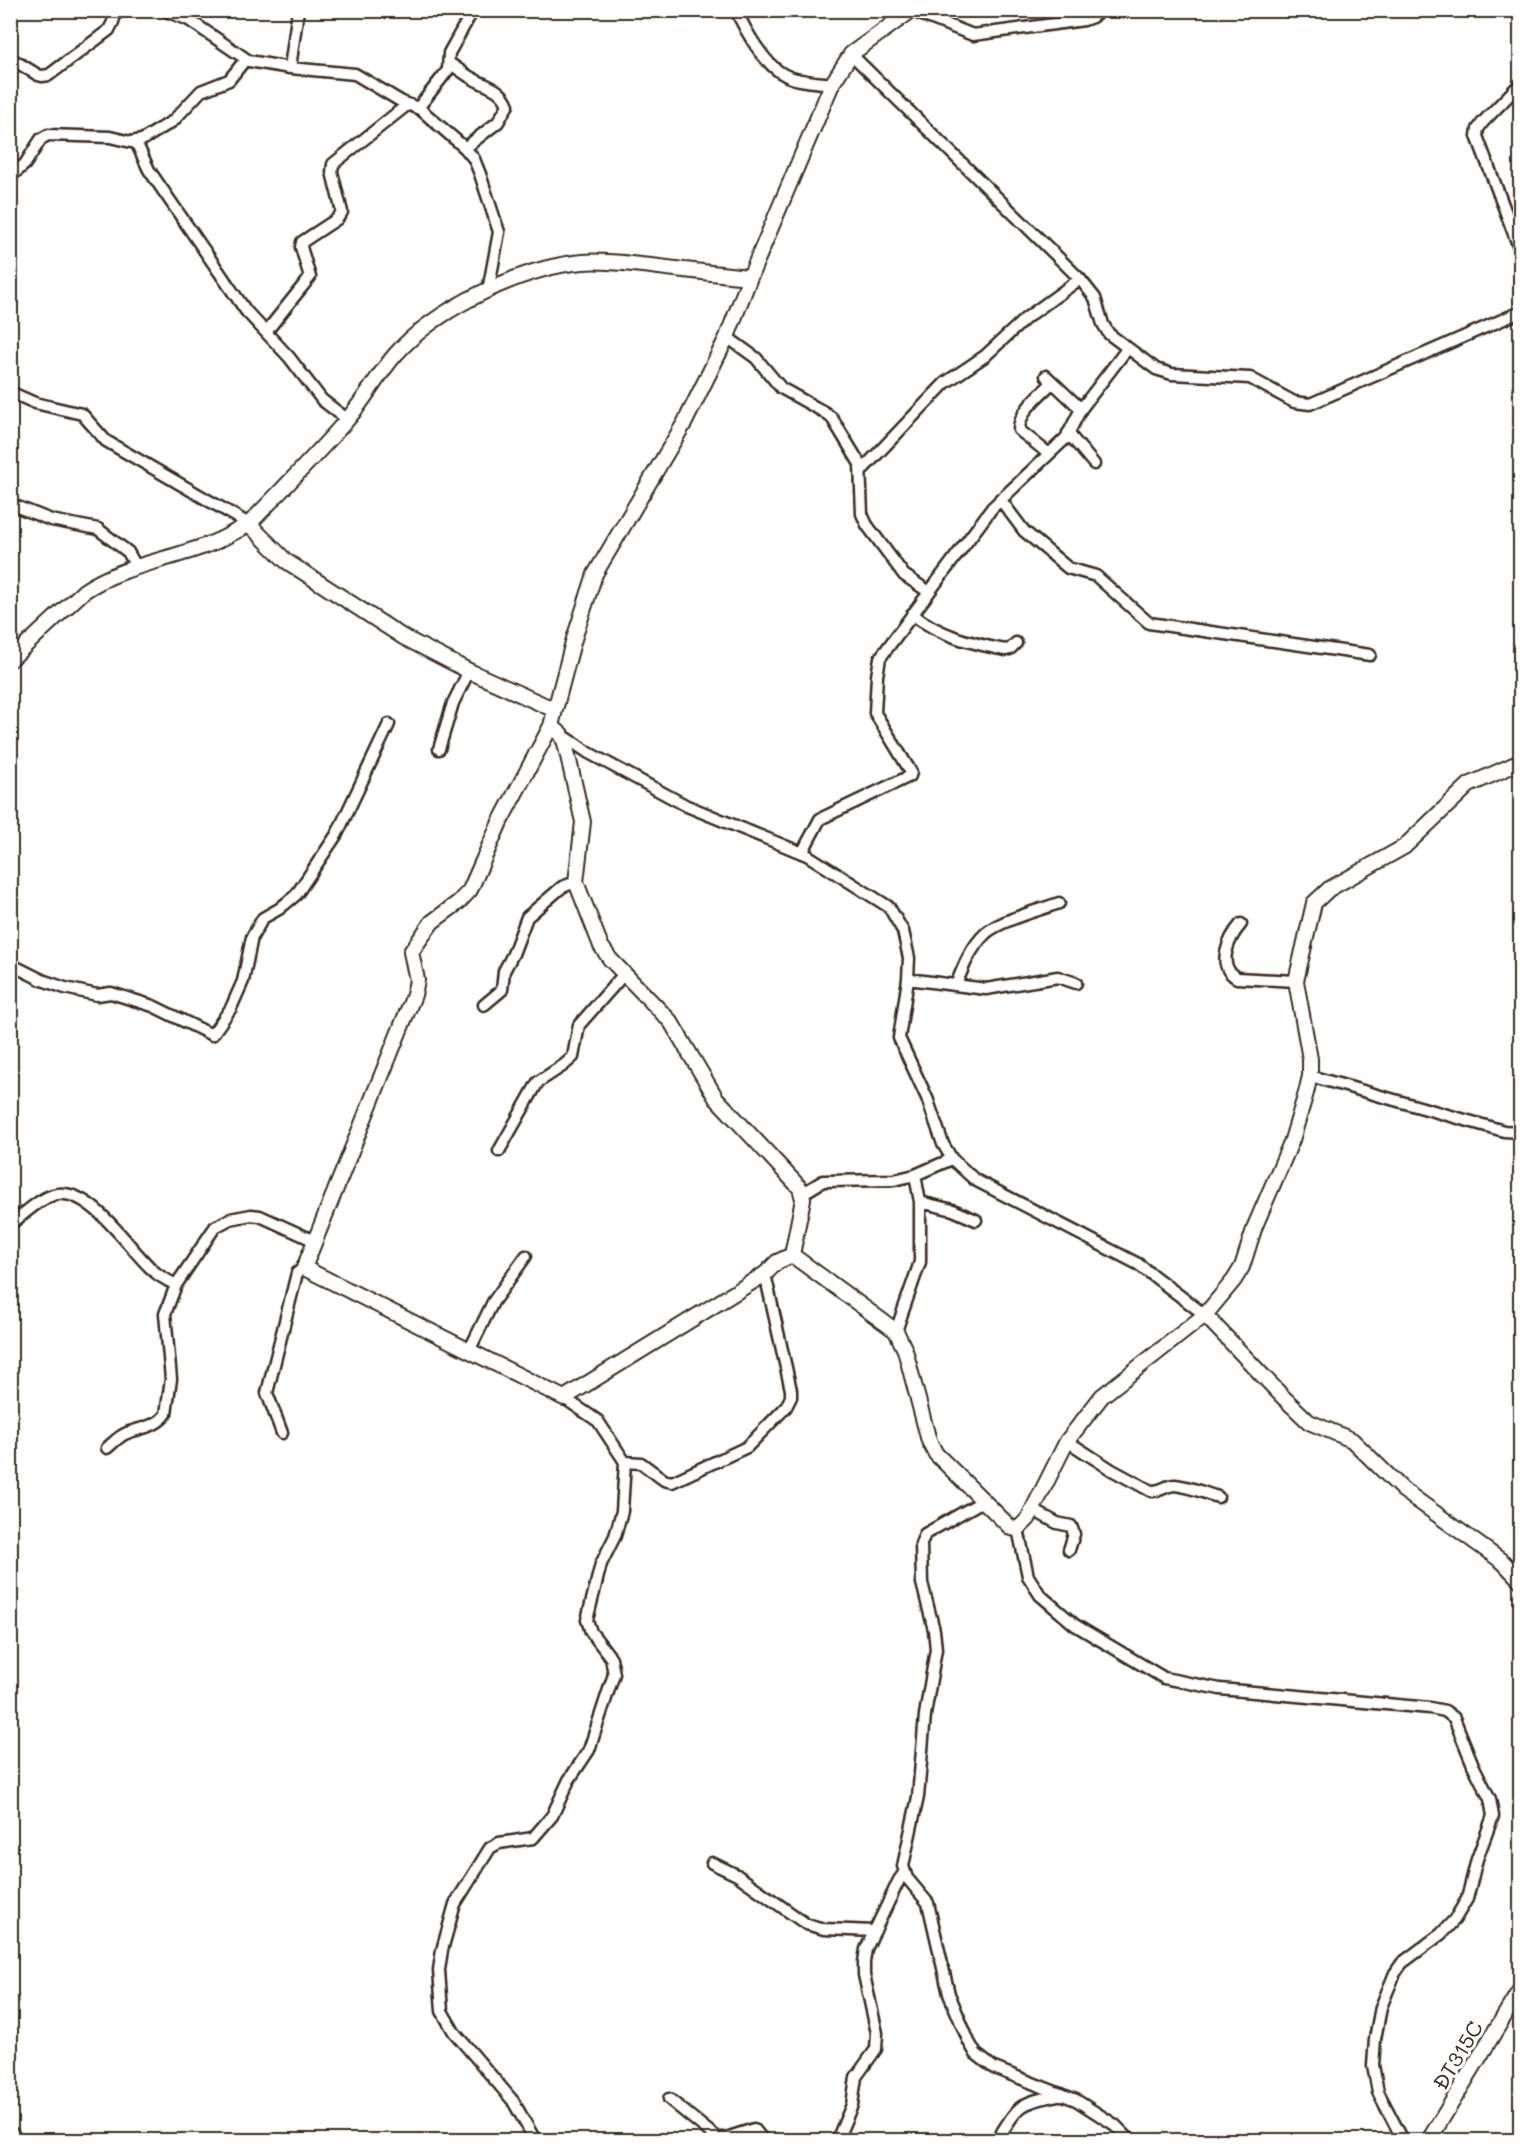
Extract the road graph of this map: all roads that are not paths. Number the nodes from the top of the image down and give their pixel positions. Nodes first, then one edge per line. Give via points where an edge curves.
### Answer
1 (116, 10) edge
2 (164, 10) edge
3 (298, 10) edge
4 (473, 10) edge
5 (736, 10) edge
6 (1101, 10) edge
7 (912, 11) edge
8 (851, 54) junction
9 (10, 58) edge
10 (245, 60) junction
11 (449, 63) junction
12 (290, 68) junction
13 (832, 84) junction
14 (1521, 84) edge
15 (412, 106) junction
16 (136, 142) junction
17 (465, 148) junction
18 (10, 177) edge
19 (1521, 250) edge
20 (750, 278) junction
21 (1080, 279) junction
22 (489, 291) junction
23 (1521, 312) edge
24 (266, 332) junction
25 (727, 337) junction
26 (1127, 348) junction
27 (10, 392) edge
28 (1081, 408) junction
29 (348, 420) junction
30 (1068, 433) junction
31 (1049, 454) junction
32 (1094, 464) dead end
33 (861, 470) junction
34 (1000, 499) junction
35 (10, 504) edge
36 (249, 524) junction
37 (137, 568) junction
38 (929, 592) junction
39 (912, 614) junction
40 (1016, 643) dead end
41 (1370, 655) dead end
42 (10, 660) edge
43 (469, 671) junction
44 (555, 710) junction
45 (388, 724) dead end
46 (556, 730) junction
47 (438, 748) dead end
48 (1521, 762) edge
49 (802, 853) junction
50 (576, 882) junction
51 (1059, 903) dead end
52 (1241, 924) dead end
53 (10, 964) edge
54 (624, 974) junction
55 (908, 979) junction
56 (1296, 981) junction
57 (1076, 983) dead end
58 (956, 985) junction
59 (484, 1005) dead end
60 (1310, 1076) junction
61 (1521, 1132) edge
62 (499, 1151) dead end
63 (952, 1159) junction
64 (915, 1175) junction
65 (802, 1194) junction
66 (920, 1202) junction
67 (976, 1220) dead end
68 (10, 1224) edge
69 (315, 1241) junction
70 (526, 1256) dead end
71 (792, 1256) junction
72 (304, 1268) junction
73 (765, 1274) junction
74 (176, 1285) junction
75 (1205, 1315) junction
76 (896, 1330) junction
77 (469, 1351) junction
78 (564, 1398) junction
79 (282, 1433) dead end
80 (1067, 1441) junction
81 (107, 1448) dead end
82 (625, 1462) junction
83 (1218, 1497) dead end
84 (984, 1501) junction
85 (1033, 1510) junction
86 (1018, 1529) junction
87 (1069, 1550) dead end
88 (1521, 1580) edge
89 (712, 1863) dead end
90 (904, 1873) junction
91 (875, 1930) junction
92 (1521, 1990) edge
93 (1062, 2094) junction
94 (669, 2099) dead end
95 (10, 2136) edge
96 (13, 2140) edge
97 (535, 2140) edge
98 (763, 2140) edge
99 (837, 2140) edge
100 (997, 2140) edge
101 (1130, 2140) edge
102 (1403, 2140) edge
103 (1429, 2140) edge

1 - 9 street via 109,30 49,75 38,75
2 - 10 street via 189,20
3 - 12 street
4 - 11 street via 449,53
5 - 13 street via 777,71
6 - 7 street via 1084,20 981,35 964,33
7 - 8 street
8 - 13 street
8 - 21 street
10 - 12 street
10 - 16 street via 229,80 201,91 173,121
11 - 15 street via 448,70
11 - 17 street via 494,87 508,105 498,122
12 - 15 street via 355,74
13 - 20 street
14 - 19 street via 1483,122 1477,136
15 - 17 street
15 - 24 street via 333,164 342,212 302,242 310,277
16 - 18 street via 48,135 41,139 26,164
16 - 24 street via 152,175 246,311
17 - 22 street via 478,168 499,230
20 - 22 street via 585,261 553,266
20 - 25 street
21 - 26 street via 1095,298 1106,330
21 - 33 street via 1026,318 985,356 950,379
22 - 29 street via 442,314 414,336 394,356
23 - 26 street via 1310,404 1294,402 1250,378 1164,372
24 - 29 street via 322,400
25 - 33 street via 756,358 781,388 828,415 857,457
25 - 44 street via 685,422 595,574
26 - 28 street
27 - 36 street via 32,402 82,414 106,441
28 - 30 street
28 - 31 street via 1049,379 1018,427
29 - 36 street
30 - 31 street
30 - 32 street
31 - 34 street
33 - 38 street via 862,514 867,525 904,575
34 - 38 street
34 - 41 street via 1024,531 1068,568 1096,576 1149,623
35 - 37 street via 51,520 98,529 128,552
36 - 37 street via 207,545
36 - 43 street via 286,561 403,637
37 - 42 street via 110,576 84,591
38 - 39 street
39 - 40 street via 961,640 1005,650
39 - 49 street via 880,658 874,708 910,776 820,819
43 - 44 street
43 - 47 street
44 - 46 street
45 - 53 street via 337,834 296,895 263,918 252,937 243,981 231,1008 212,1035 153,1006 111,993 97,995 64,988
46 - 49 street via 589,753 687,806
46 - 50 street via 583,822
46 - 69 street via 500,822 471,890 432,922 411,952 417,980 414,995
48 - 56 street via 1469,785 1404,847 1319,897 1312,910
49 - 55 street via 889,908 906,941
50 - 54 street via 605,953
50 - 59 street via 562,887 527,917 504,971 502,990
51 - 58 street via 985,934 968,957
52 - 56 street via 1227,945 1228,971 1237,978
54 - 62 street via 579,1025 573,1057 538,1082
54 - 65 street via 671,1022 716,1098 797,1183
55 - 58 street
55 - 63 street via 899,1038
56 - 60 street
57 - 58 street via 1058,978 994,989
60 - 61 street via 1504,1131
60 - 75 street via 1292,1140 1242,1267
63 - 64 street
63 - 75 street via 975,1180 1138,1264
64 - 65 street via 882,1182 823,1180
64 - 66 street
65 - 71 street
66 - 67 street
66 - 76 street via 920,1262
68 - 74 street via 51,1195 72,1196 97,1210 155,1272
69 - 72 street
69 - 74 street via 260,1216 230,1219 215,1227
70 - 77 street via 493,1302
71 - 73 street via 777,1262
71 - 76 street
72 - 77 street
72 - 79 street via 297,1273 267,1393
73 - 78 street
73 - 82 street via 791,1390 786,1407 747,1447 672,1482 640,1463
74 - 81 street via 165,1314 171,1379 166,1414 153,1424 125,1433
75 - 80 street via 1102,1396
75 - 88 street via 1309,1422 1352,1440 1403,1490 1503,1562
76 - 84 street via 929,1441 946,1465
77 - 78 street
78 - 82 street via 598,1421
80 - 83 street via 1151,1491 1176,1485
80 - 85 street
82 - 97 street via 622,1511 601,1564 587,1620 614,1666 590,1746 554,1814 536,1836 500,1843 485,1853 455,1904 439,1970 447,2021 513,2101
84 - 86 street via 1011,1528
84 - 90 street via 921,1540 922,1582 936,1649 918,1797
85 - 86 street
85 - 87 street via 1046,1519 1071,1526 1074,1534
86 - 102 street via 1028,1576 1040,1595 1075,1626 1164,1678 1220,1689 1430,1708 1454,1718 1490,1799 1493,1816 1467,1899 1441,1934 1402,1963 1381,2007 1372,2065 1378,2092
89 - 91 street via 737,1875 806,1924 824,1929
90 - 91 street
90 - 93 street via 928,1903 949,1994 976,2054 994,2068
91 - 99 street via 866,1949 864,1975 878,2041 873,2055 856,2077 852,2105
92 - 103 street, ĐT315C
93 - 100 street via 1018,2108
93 - 101 street via 1114,2125
94 - 98 street via 717,2138 754,2129
95 - 96 highway

